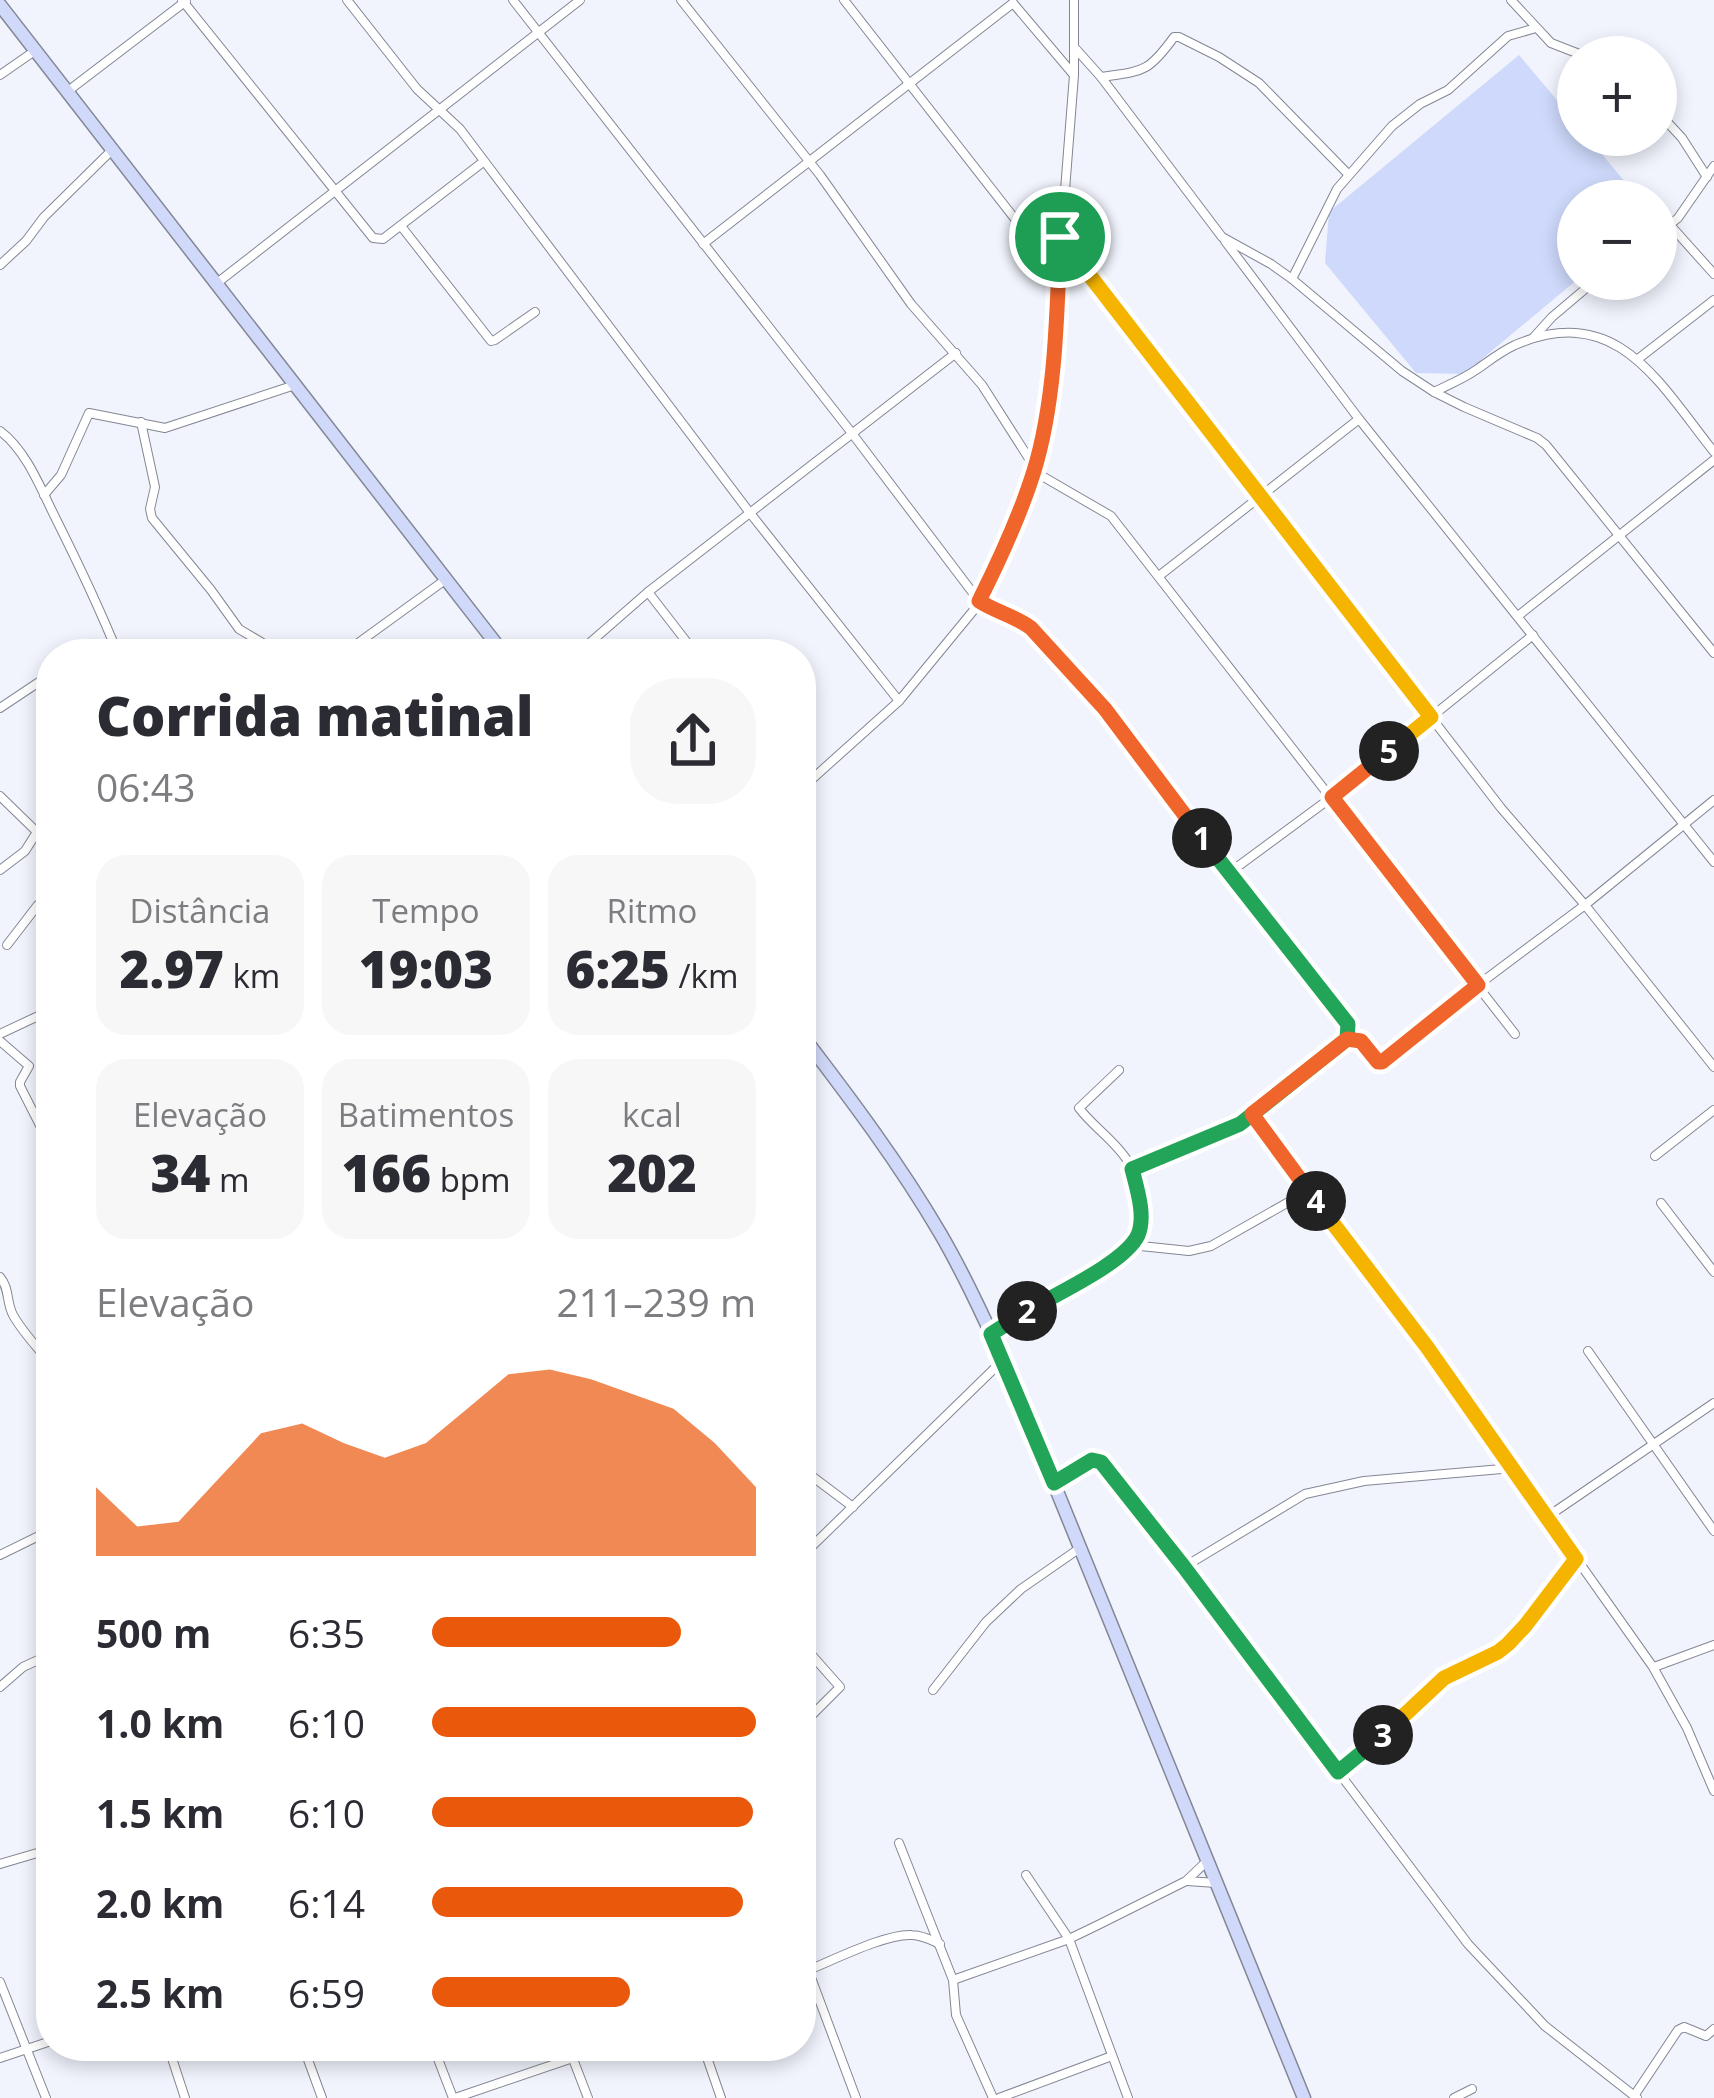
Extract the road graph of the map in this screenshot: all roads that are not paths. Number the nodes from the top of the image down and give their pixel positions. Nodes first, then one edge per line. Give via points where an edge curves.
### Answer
1 (347, 0) edge
2 (513, 0) edge
3 (580, 0) edge
4 (681, 0) edge
5 (844, 0) edge
6 (1074, 0) edge
7 (1511, 0) edge
8 (185, 1) edge
9 (1011, 2) edge
10 (0, 5) edge
11 (1519, 8) junction
12 (1536, 28) junction
13 (538, 33) junction
14 (1508, 36) junction
15 (1557, 45) edge
16 (1076, 48) junction
17 (36, 50) junction
18 (0, 75) edge
19 (1074, 75) junction
20 (1101, 77) junction
21 (910, 84) junction
22 (68, 92) junction
23 (440, 110) junction
24 (1677, 133) edge
25 (112, 149) junction
26 (809, 161) junction
27 (483, 162) junction
28 (1714, 166) edge
29 (1348, 174) junction
30 (1707, 177) junction
31 (334, 192) junction
32 (1677, 218) edge
33 (401, 226) junction
34 (1677, 233) edge
35 (1060, 237) junction
36 (1222, 237) junction
37 (703, 244) junction
38 (0, 265) edge
39 (1714, 274) edge
40 (1059, 275) junction
41 (1292, 279) junction
42 (217, 283) junction
43 (1572, 300) edge
44 (1714, 300) edge
45 (535, 312) dead end
46 (1532, 339) junction
47 (956, 353) junction
48 (1638, 359) junction
49 (297, 385) junction
50 (1435, 392) junction
51 (1359, 419) junction
52 (141, 422) junction
53 (0, 430) edge
54 (851, 432) junction
55 (1714, 456) edge
56 (1035, 468) junction
57 (44, 495) junction
58 (1262, 497) junction
59 (750, 513) junction
60 (1619, 534) junction
61 (1159, 576) junction
62 (445, 580) junction
63 (648, 592) junction
64 (979, 601) junction
65 (1518, 616) junction
66 (1534, 635) junction
67 (112, 639) edge
68 (256, 639) edge
69 (364, 639) edge
70 (492, 639) edge
71 (595, 639) edge
72 (684, 639) edge
73 (1714, 653) edge
74 (36, 684) edge
75 (899, 701) junction
76 (0, 708) edge
77 (1431, 717) junction
78 (816, 775) edge
79 (0, 796) edge
80 (1332, 797) junction
81 (1714, 800) edge
82 (1683, 824) junction
83 (36, 831) edge
84 (36, 834) edge
85 (1714, 862) edge
86 (0, 870) edge
87 (1229, 873) junction
88 (1586, 905) junction
89 (36, 907) edge
90 (7, 945) dead end
91 (1478, 985) junction
92 (36, 1018) edge
93 (1348, 1024) junction
94 (1515, 1034) dead end
95 (0, 1037) edge
96 (1347, 1039) junction
97 (1361, 1041) junction
98 (816, 1063) edge
99 (1714, 1067) edge
100 (1119, 1070) dead end
101 (1714, 1110) edge
102 (1252, 1114) junction
103 (36, 1117) edge
104 (1655, 1156) dead end
105 (1132, 1169) junction
106 (1308, 1191) junction
107 (1661, 1204) dead end
108 (1131, 1246) junction
109 (1714, 1272) edge
110 (0, 1277) edge
111 (991, 1334) junction
112 (36, 1345) edge
113 (1588, 1351) dead end
114 (1003, 1360) junction
115 (1714, 1402) edge
116 (1654, 1444) junction
117 (1513, 1468) junction
118 (816, 1479) edge
119 (1054, 1483) junction
120 (853, 1507) junction
121 (1547, 1516) junction
122 (1714, 1531) edge
123 (36, 1537) edge
124 (816, 1543) edge
125 (1081, 1549) junction
126 (0, 1555) edge
127 (1576, 1559) junction
128 (1184, 1567) junction
129 (1714, 1645) edge
130 (816, 1659) edge
131 (36, 1660) edge
132 (1653, 1667) junction
133 (0, 1687) edge
134 (932, 1690) dead end
135 (816, 1711) edge
136 (1338, 1772) junction
137 (1714, 1791) edge
138 (899, 1843) dead end
139 (36, 1853) edge
140 (1207, 1861) junction
141 (0, 1864) edge
142 (1026, 1875) dead end
143 (1186, 1881) junction
144 (1216, 1883) junction
145 (1069, 1939) junction
146 (940, 1944) junction
147 (816, 1966) edge
148 (953, 1980) junction
149 (0, 1982) edge
150 (816, 1999) edge
151 (1714, 2029) edge
152 (36, 2046) edge
153 (26, 2049) junction
154 (1112, 2056) junction
155 (0, 2058) edge
156 (173, 2061) edge
157 (308, 2061) edge
158 (440, 2061) edge
159 (567, 2061) edge
160 (574, 2061) edge
161 (708, 2061) edge
162 (1472, 2089) dead end
163 (1635, 2097) edge
164 (46, 2098) edge
165 (185, 2098) edge
166 (322, 2098) edge
167 (454, 2098) edge
168 (588, 2098) edge
169 (721, 2098) edge
170 (856, 2098) edge
171 (996, 2098) edge
172 (1128, 2098) edge
173 (1304, 2098) edge
174 (1454, 2098) edge

1 - 23 street
2 - 13 street
3 - 13 street
4 - 26 street
5 - 21 street
6 - 16 street
7 - 11 street
8 - 22 street
8 - 31 street
9 - 19 street
9 - 21 street
10 - 17 main road
11 - 12 street
11 - 14 street
12 - 14 street
12 - 15 street
13 - 23 street
13 - 37 street
14 - 29 street via 1448,90 1408,112
16 - 19 street
16 - 20 street
17 - 18 street
17 - 22 main road
19 - 35 street
20 - 29 street via 1144,70 1179,37 1279,100
20 - 36 street
21 - 26 street
21 - 40 street
22 - 25 main road
23 - 27 street
23 - 31 street
24 - 30 street
25 - 38 street
25 - 42 main road
26 - 37 street
26 - 47 street via 910,304
27 - 33 street
27 - 59 street
28 - 30 street
29 - 41 street
30 - 32 street
31 - 33 street via 373,238
31 - 42 street
33 - 45 street via 491,340
34 - 39 street
35 - 40 street
35 - 58 street
36 - 41 street
36 - 51 street
37 - 54 street
40 - 56 street
41 - 50 street
42 - 49 main road
43 - 46 street
44 - 48 street
46 - 48 street via 1582,333
46 - 50 street
47 - 54 street
47 - 56 street
48 - 55 street
49 - 52 street via 165,428
49 - 62 main road
50 - 60 street via 1538,438
51 - 58 street
51 - 65 street
52 - 57 street via 89,413
52 - 68 street via 155,487 152,518 239,629
53 - 57 street
54 - 59 street
54 - 64 street
55 - 60 street
56 - 61 street via 1111,516
56 - 64 street
57 - 67 street
58 - 61 street
58 - 77 street
59 - 63 street
59 - 75 street
60 - 65 street
60 - 73 street
61 - 80 street
62 - 69 street
62 - 70 main road
63 - 71 street
63 - 72 street
64 - 75 street
64 - 87 street via 1031,628 1105,709
65 - 66 street
66 - 77 street
66 - 82 street
74 - 76 street
75 - 78 street
77 - 80 street
77 - 88 street
79 - 83 street
80 - 87 street
80 - 91 street
81 - 82 street
82 - 85 street
82 - 88 street
84 - 86 street
87 - 93 street
88 - 91 street
88 - 99 street
89 - 90 street
91 - 94 street
91 - 97 street via 1382,1062
92 - 95 street
93 - 96 street
93 - 97 street
95 - 103 street via 28,1066 20,1086
96 - 97 street
96 - 102 street
98 - 111 main road via 876,1134
100 - 105 street via 1079,1108
101 - 104 street
102 - 105 street
102 - 106 street
105 - 108 street via 1141,1220
106 - 108 street via 1211,1246
106 - 117 street
107 - 109 street
108 - 111 street
110 - 112 street
111 - 114 main road
113 - 116 street
114 - 119 main road
114 - 120 street
115 - 116 street
116 - 121 street
116 - 122 street
117 - 121 street
117 - 128 street via 1304,1494
118 - 120 street
119 - 125 main road
119 - 128 street via 1101,1462
120 - 124 street
121 - 127 street
123 - 126 street
125 - 134 street via 986,1622
125 - 140 main road
127 - 132 street
127 - 136 street via 1508,1644 1444,1678
128 - 136 street
129 - 132 street
130 - 135 street via 840,1687
131 - 133 street
132 - 137 street
136 - 163 street via 1496,1977
138 - 146 street
139 - 141 street
140 - 143 street
140 - 144 main road
142 - 145 street
143 - 144 street
143 - 145 street
144 - 173 main road
145 - 148 street
145 - 154 street
146 - 147 street via 903,1935
146 - 148 street
148 - 171 street via 956,2015
149 - 153 street
150 - 170 street
151 - 163 street via 1706,2036 1678,2030
152 - 153 street
153 - 155 street
153 - 164 street
154 - 171 street
154 - 172 street
156 - 165 street
157 - 166 street
158 - 167 street
159 - 167 street
160 - 168 street
161 - 169 street
162 - 174 street

